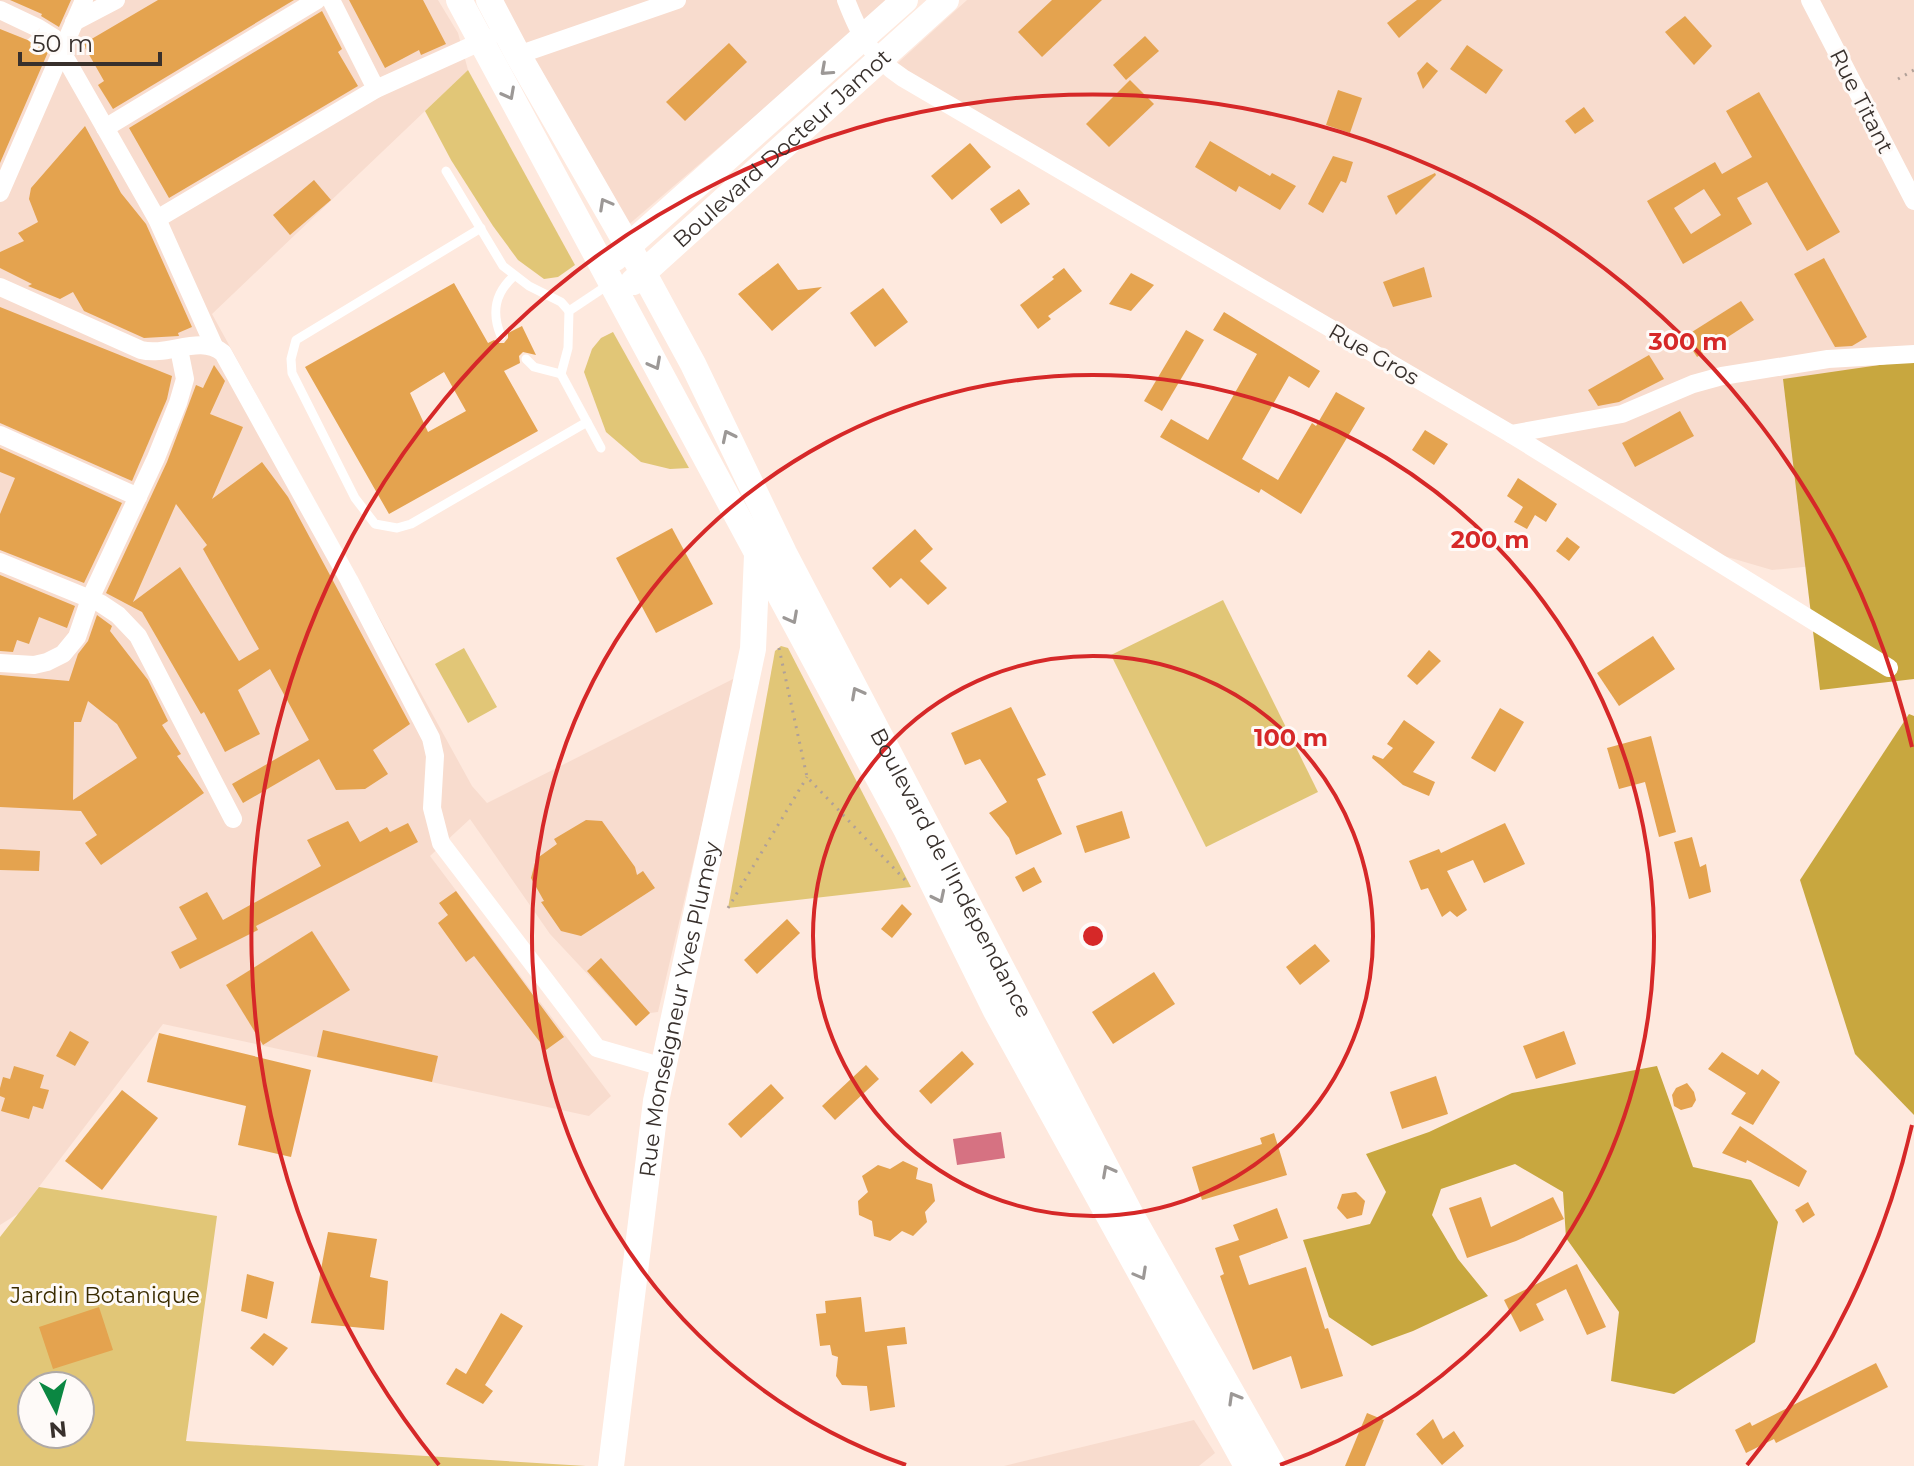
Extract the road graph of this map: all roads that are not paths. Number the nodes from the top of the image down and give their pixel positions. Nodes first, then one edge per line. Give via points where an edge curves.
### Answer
1 (84, 0) edge
2 (116, 0) edge
3 (317, 0) edge
4 (331, 0) edge
5 (459, 0) edge
6 (489, 0) edge
7 (677, 0) edge
8 (846, 0) edge
9 (905, 0) edge
10 (946, 0) edge
11 (1810, 0) edge
12 (0, 10) edge
13 (74, 22) junction
14 (506, 30) junction
15 (862, 39) junction
16 (481, 41) junction
17 (61, 52) junction
18 (518, 55) junction
19 (879, 60) junction
20 (376, 89) junction
21 (105, 128) junction
22 (446, 171) dead end
23 (0, 193) edge
24 (1914, 201) edge
25 (157, 219) junction
26 (481, 228) junction
27 (628, 246) junction
28 (643, 272) junction
29 (514, 276) junction
30 (610, 283) junction
31 (0, 287) edge
32 (569, 311) junction
33 (501, 336) dead end
34 (214, 346) junction
35 (179, 349) junction
36 (1914, 354) edge
37 (526, 359) dead end
38 (561, 374) junction
39 (587, 422) junction
40 (1511, 434) junction
41 (0, 435) edge
42 (601, 448) dead end
43 (748, 477) junction
44 (138, 497) junction
45 (757, 554) junction
46 (0, 562) edge
47 (90, 599) junction
48 (0, 663) edge
49 (1889, 668) dead end
50 (233, 819) dead end
51 (663, 1067) junction
52 (1237, 1459) edge
53 (611, 1466) edge
54 (1273, 1466) edge

1 - 13 street
2 - 13 street
3 - 21 street
4 - 20 street
5 - 16 main road, Boulevard de l'Indépendance
6 - 14 main road, Boulevard de l'Indépendance
7 - 18 street
8 - 15 street, Rue Gros
9 - 15 main road, Boulevard Docteur Jamot
10 - 19 main road, Boulevard Docteur Jamot
11 - 24 street, Rue Titant
12 - 17 street via 54,38
13 - 17 street
14 - 16 street
14 - 18 main road, Boulevard de l'Indépendance
15 - 19 street, Rue Gros
15 -> 27 main road, Boulevard Docteur Jamot
16 - 20 street
16 -> 30 main road, Boulevard de l'Indépendance
17 - 21 street
17 - 23 street
27 -> 18 main road, Boulevard de l'Indépendance
19 - 28 main road, Boulevard Docteur Jamot
19 - 40 street, Rue Gros
20 - 25 street
21 - 25 street
22 - 26 lane
25 - 34 street
26 - 29 lane
26 - 39 lane via 296,340 292,373 355,498 375,524 411,524
27 - 28 main road, Boulevard de l'Indépendance
27 - 30 main road, Boulevard Docteur Jamot
28 - 30 main road, Boulevard Docteur Jamot
43 -> 28 main road, Boulevard de l'Indépendance
29 - 32 lane
29 - 33 lane via 502,287 495,307
30 - 32 lane
30 -> 45 main road, Boulevard de l'Indépendance
31 - 35 street via 141,350
32 - 38 lane
34 - 35 street
34 - 51 street via 238,377 431,738 432,808 441,843 597,1048
35 - 44 street via 182,391
36 - 40 street via 1828,359 1722,376 1622,414
37 - 38 lane via 534,367
38 - 39 lane
39 - 42 lane
40 - 49 street, Rue Gros
41 - 44 street
43 - 45 main road
54 -> 43 main road, Boulevard de l'Indépendance via 1131,1215
44 - 47 street
45 - 51 main road, Rue Monseigneur Yves Plumey via 753,649
45 -> 52 main road, Boulevard de l'Indépendance
46 - 47 street
47 - 48 street via 77,637 63,654 34,665
47 - 50 street via 118,615 138,636
51 - 53 main road, Rue Monseigneur Yves Plumey

